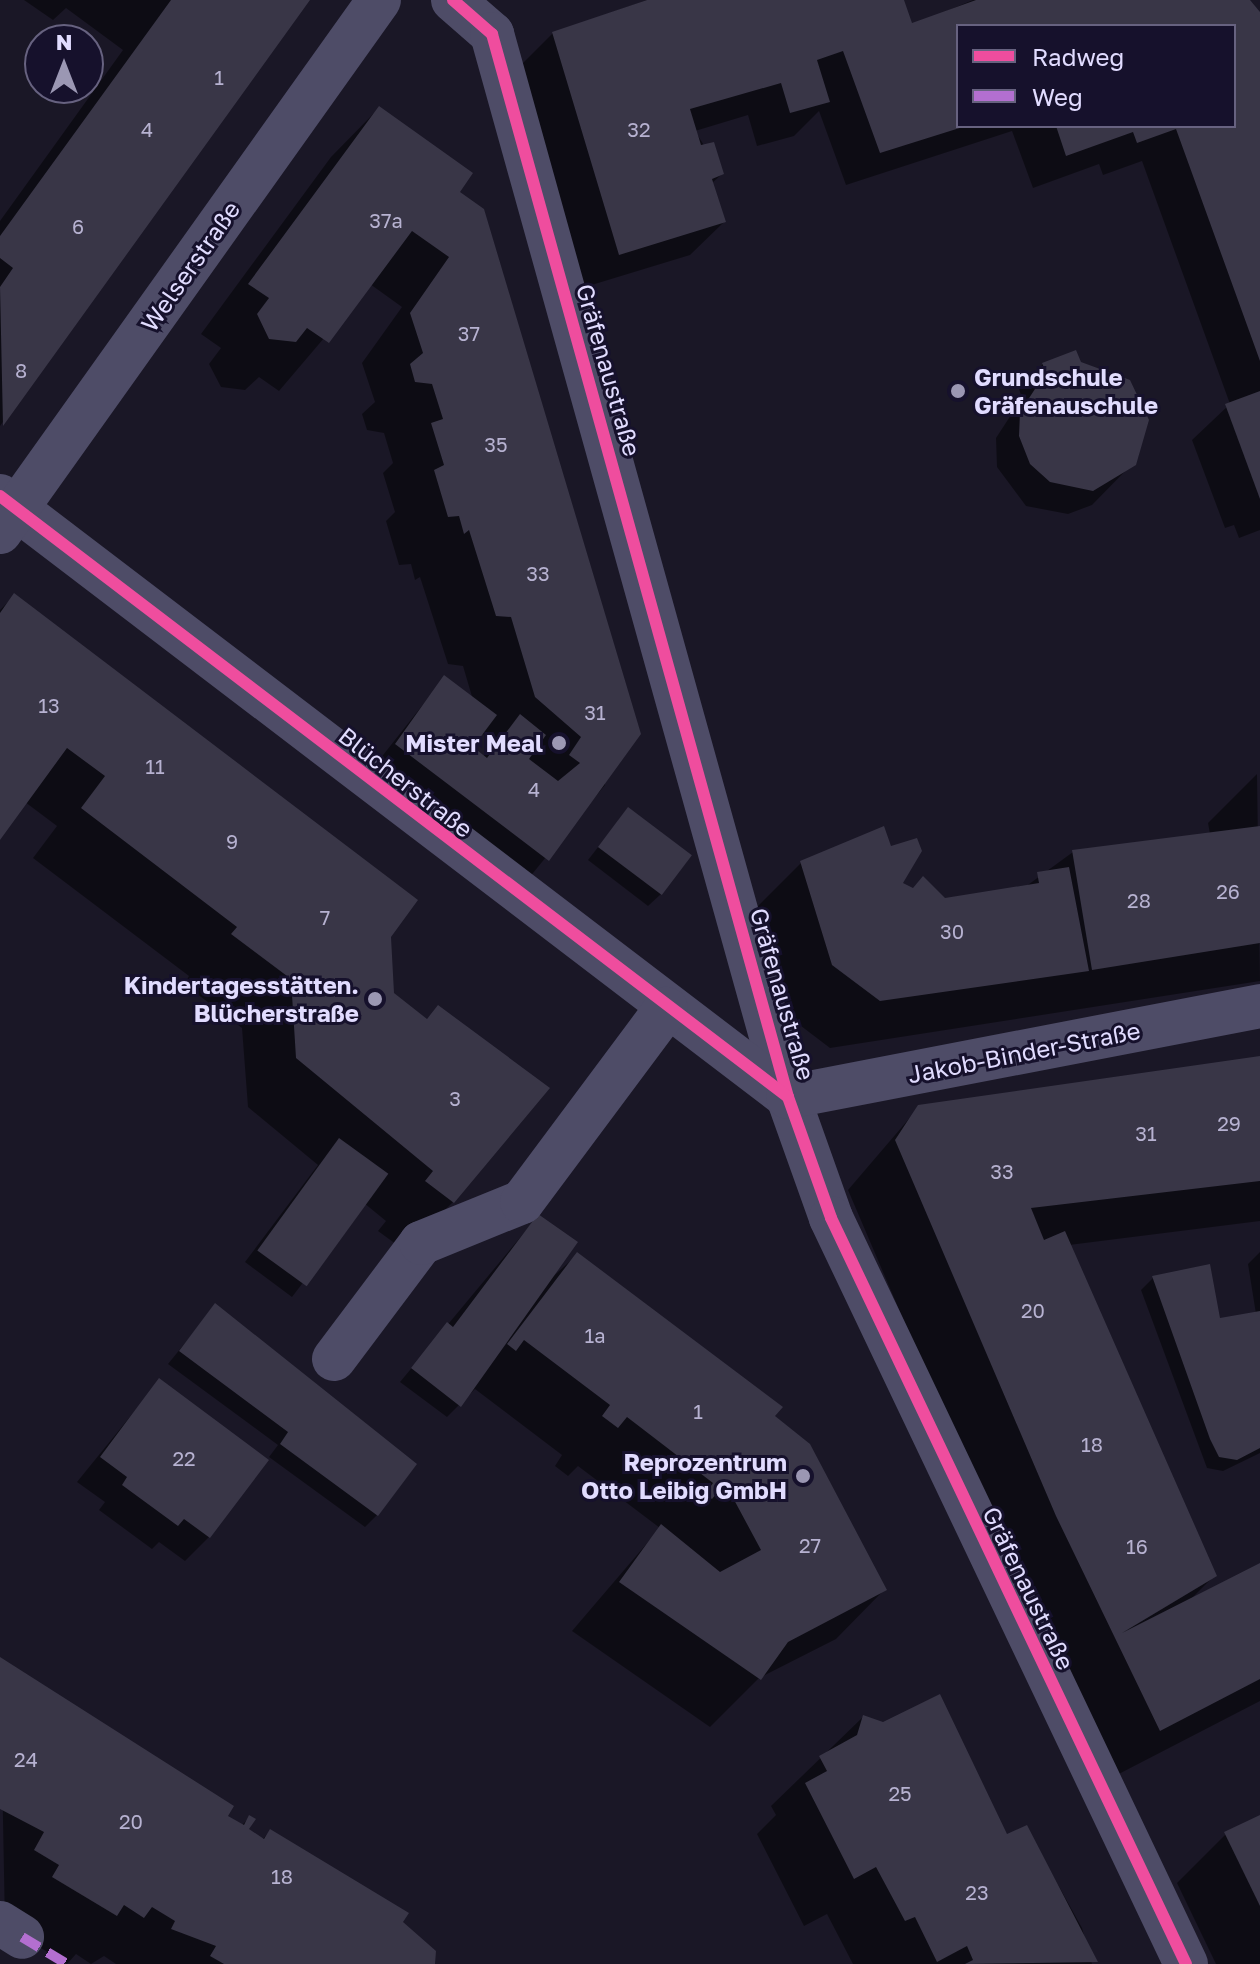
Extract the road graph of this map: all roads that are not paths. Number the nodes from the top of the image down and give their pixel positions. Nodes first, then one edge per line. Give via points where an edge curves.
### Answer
1 (379, 0) edge
2 (453, 0) edge
3 (6, 512) edge
4 (1260, 1006) edge
5 (666, 1009) junction
6 (788, 1097) junction
7 (334, 1359) dead end
8 (1186, 1964) edge

1 - 3 street, Welserstraße
2 - 6 street, Gräfenaustraße via 492,34
3 - 5 street, Blücherstraße
4 - 6 street, Jakob-Binder-Straße
5 - 6 street, Blücherstraße
5 - 7 street via 522,1202 421,1243
6 - 8 street, Gräfenaustraße via 831,1218

